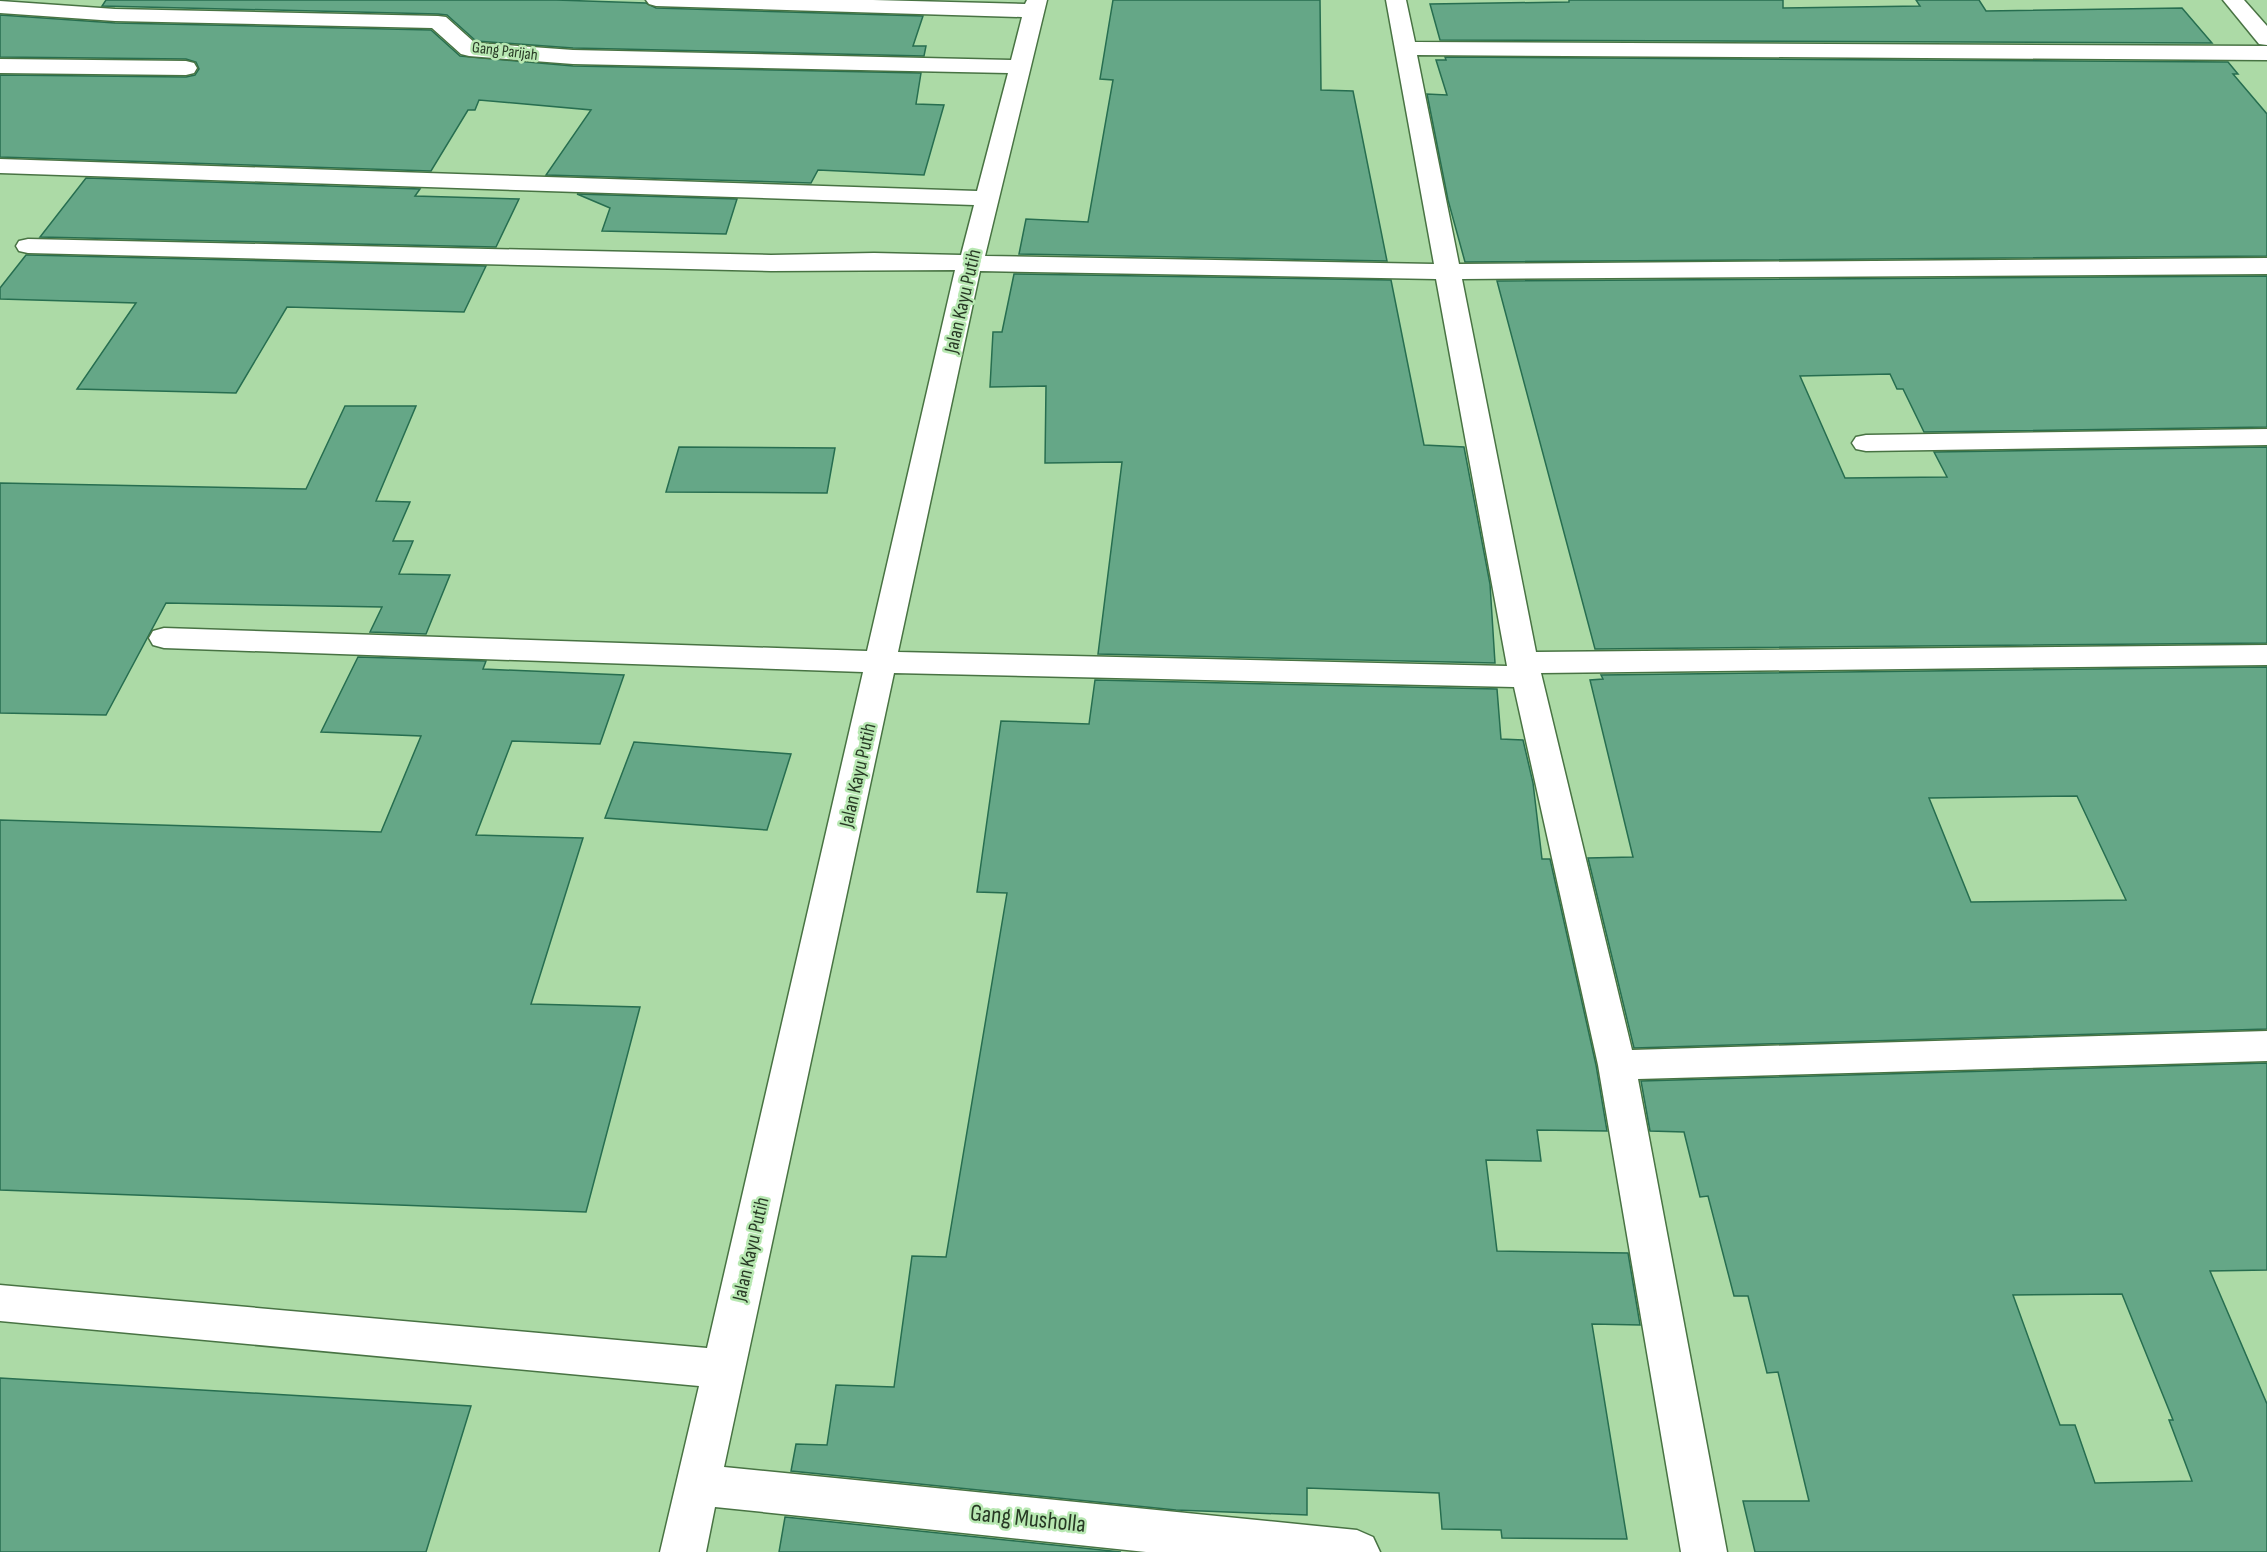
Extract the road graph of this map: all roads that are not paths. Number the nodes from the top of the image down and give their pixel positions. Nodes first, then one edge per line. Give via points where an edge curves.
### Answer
1 (656, 0) edge
2 (1396, 0) edge
3 (2233, 0) edge
4 (1036, 5) edge
5 (0, 7) edge
6 (2267, 39) edge
7 (1405, 48) junction
8 (2267, 53) edge
9 (0, 66) edge
10 (1020, 67) junction
11 (186, 68) dead end
12 (0, 166) edge
13 (986, 198) junction
14 (28, 246) dead end
15 (971, 263) junction
16 (2267, 266) edge
17 (1448, 272) junction
18 (2267, 436) edge
19 (1866, 443) dead end
20 (164, 638) dead end
21 (2267, 655) edge
22 (882, 662) junction
23 (1525, 670) junction
24 (2267, 1046) edge
25 (1617, 1065) junction
26 (0, 1303) edge
27 (724, 1369) junction
28 (698, 1485) junction
29 (683, 1552) edge
30 (1357, 1552) edge
31 (1704, 1552) edge

1 - 4 street
2 - 7 street
3 - 6 street
4 - 10 street, Jalan Kayu Putih
5 - 10 street, Gang Parijah via 125,15 438,22 469,49 573,57
7 - 8 street
7 - 17 street
9 - 11 street
10 - 13 street, Jalan Kayu Putih
12 - 13 street
13 - 15 street, Jalan Kayu Putih
14 - 15 street via 771,263
15 - 17 street
15 - 22 street, Jalan Kayu Putih
16 - 17 street
17 - 23 street
18 - 19 street
20 - 22 street
21 - 23 street
22 - 23 street
22 - 27 street, Jalan Kayu Putih
23 - 25 street
24 - 25 street
25 - 31 street
26 - 27 street
27 - 28 street, Jalan Kayu Putih
28 - 29 street, Jalan Kayu Putih
28 - 30 street, Gang Musholla

